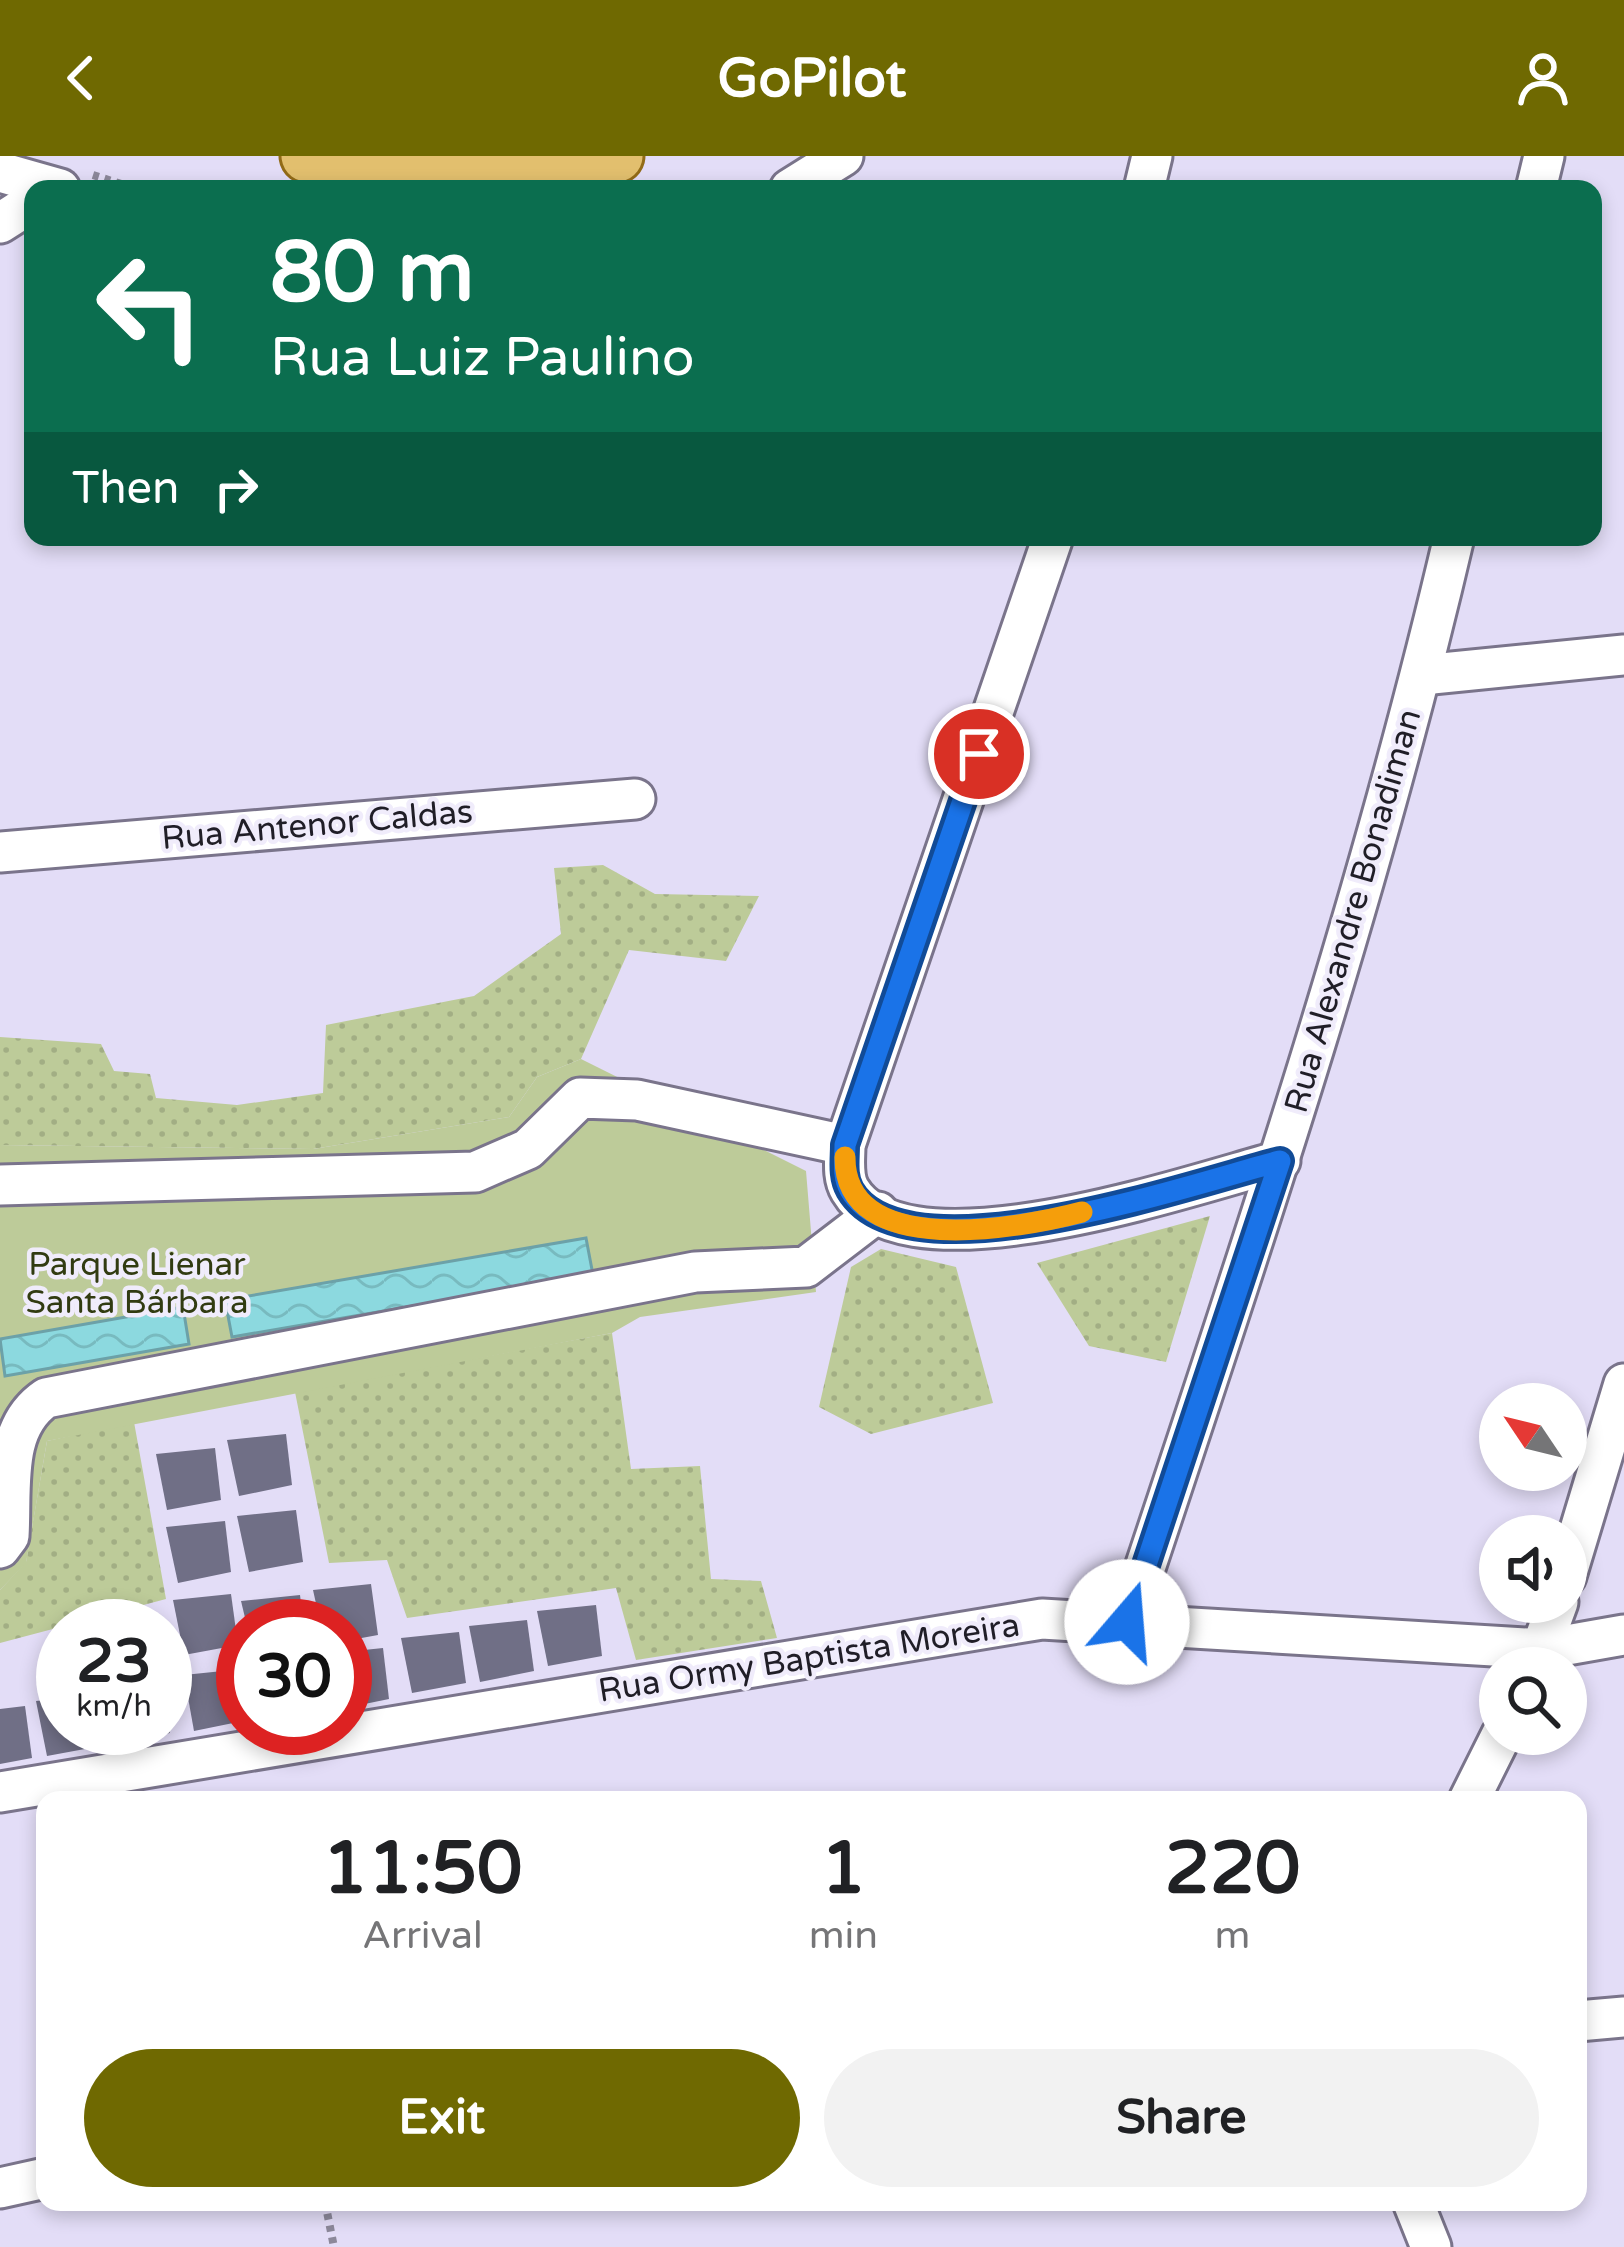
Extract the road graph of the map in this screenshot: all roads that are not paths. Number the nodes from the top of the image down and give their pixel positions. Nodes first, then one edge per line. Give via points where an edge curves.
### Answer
1 (307, 156) edge
2 (616, 156) edge
3 (843, 156) edge
4 (804, 180) edge
5 (1050, 546) edge
6 (1452, 546) edge
7 (1624, 655) edge
8 (1422, 675) junction
9 (634, 799) dead end
10 (0, 852) edge
11 (845, 1145) junction
12 (1280, 1161) junction
13 (0, 1185) edge
14 (867, 1205) junction
15 (1624, 1384) edge
16 (1584, 1515) edge
17 (0, 1548) edge
18 (1127, 1622) junction
19 (1624, 1635) edge
20 (1580, 1647) edge
21 (1479, 1653) edge
22 (1492, 1755) edge
23 (1474, 1791) edge
24 (0, 1792) edge
25 (1624, 2017) edge
26 (1587, 2020) edge
27 (36, 2180) edge
28 (0, 2188) edge
29 (1417, 2211) edge
30 (1431, 2247) edge

1 - 2 main road via 389,177 460,179
3 - 4 street
5 - 11 street
6 - 8 street, Rua Alexandre Bonadiman
7 - 8 street
8 - 12 street, Rua Alexandre Bonadiman
9 - 10 street, Rua Antenor Caldas
11 - 13 street via 637,1100 580,1098 528,1149 475,1172
11 - 14 street via 847,1183
12 - 14 street via 1022,1227 934,1230
12 - 18 street, Rua Alexandre Bonadiman
14 - 17 street via 806,1268 695,1272 46,1398 16,1429 9,1536
15 - 16 street
18 - 21 street, Rua Ormy Baptista Moreira
18 - 24 street, Rua Ormy Baptista Moreira via 1042,1619
19 - 20 street, Rua Ormy Baptista Moreira
22 - 23 street
25 - 26 street
27 - 28 street
29 - 30 street

